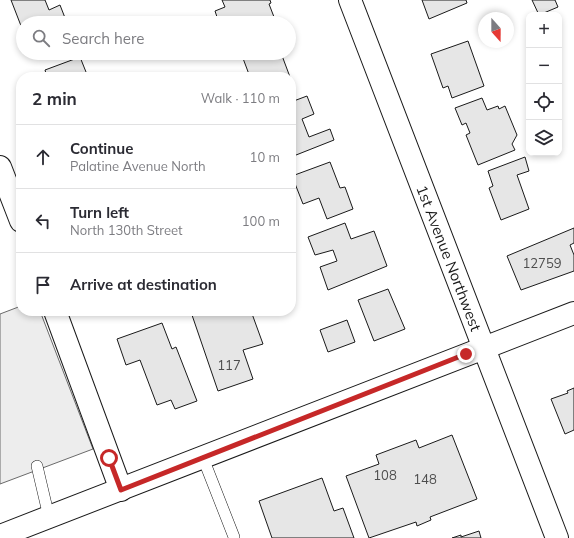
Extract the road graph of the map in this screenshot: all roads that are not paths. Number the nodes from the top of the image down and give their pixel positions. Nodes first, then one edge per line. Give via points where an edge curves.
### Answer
1 (350, 0) edge
2 (0, 167) edge
3 (16, 208) edge
4 (574, 313) edge
5 (57, 316) edge
6 (484, 347) junction
7 (203, 458) junction
8 (38, 466) dead end
9 (121, 490) junction
10 (49, 517) junction
11 (0, 536) edge
12 (234, 537) edge
13 (557, 538) edge

1 - 6 street, 1st Avenue Northwest
2 - 3 street
4 - 6 street
5 - 9 street
6 - 7 street
6 - 13 street, 1st Avenue Northwest
7 - 9 street
7 - 12 lane
8 - 10 lane
9 - 10 street
10 - 11 street

